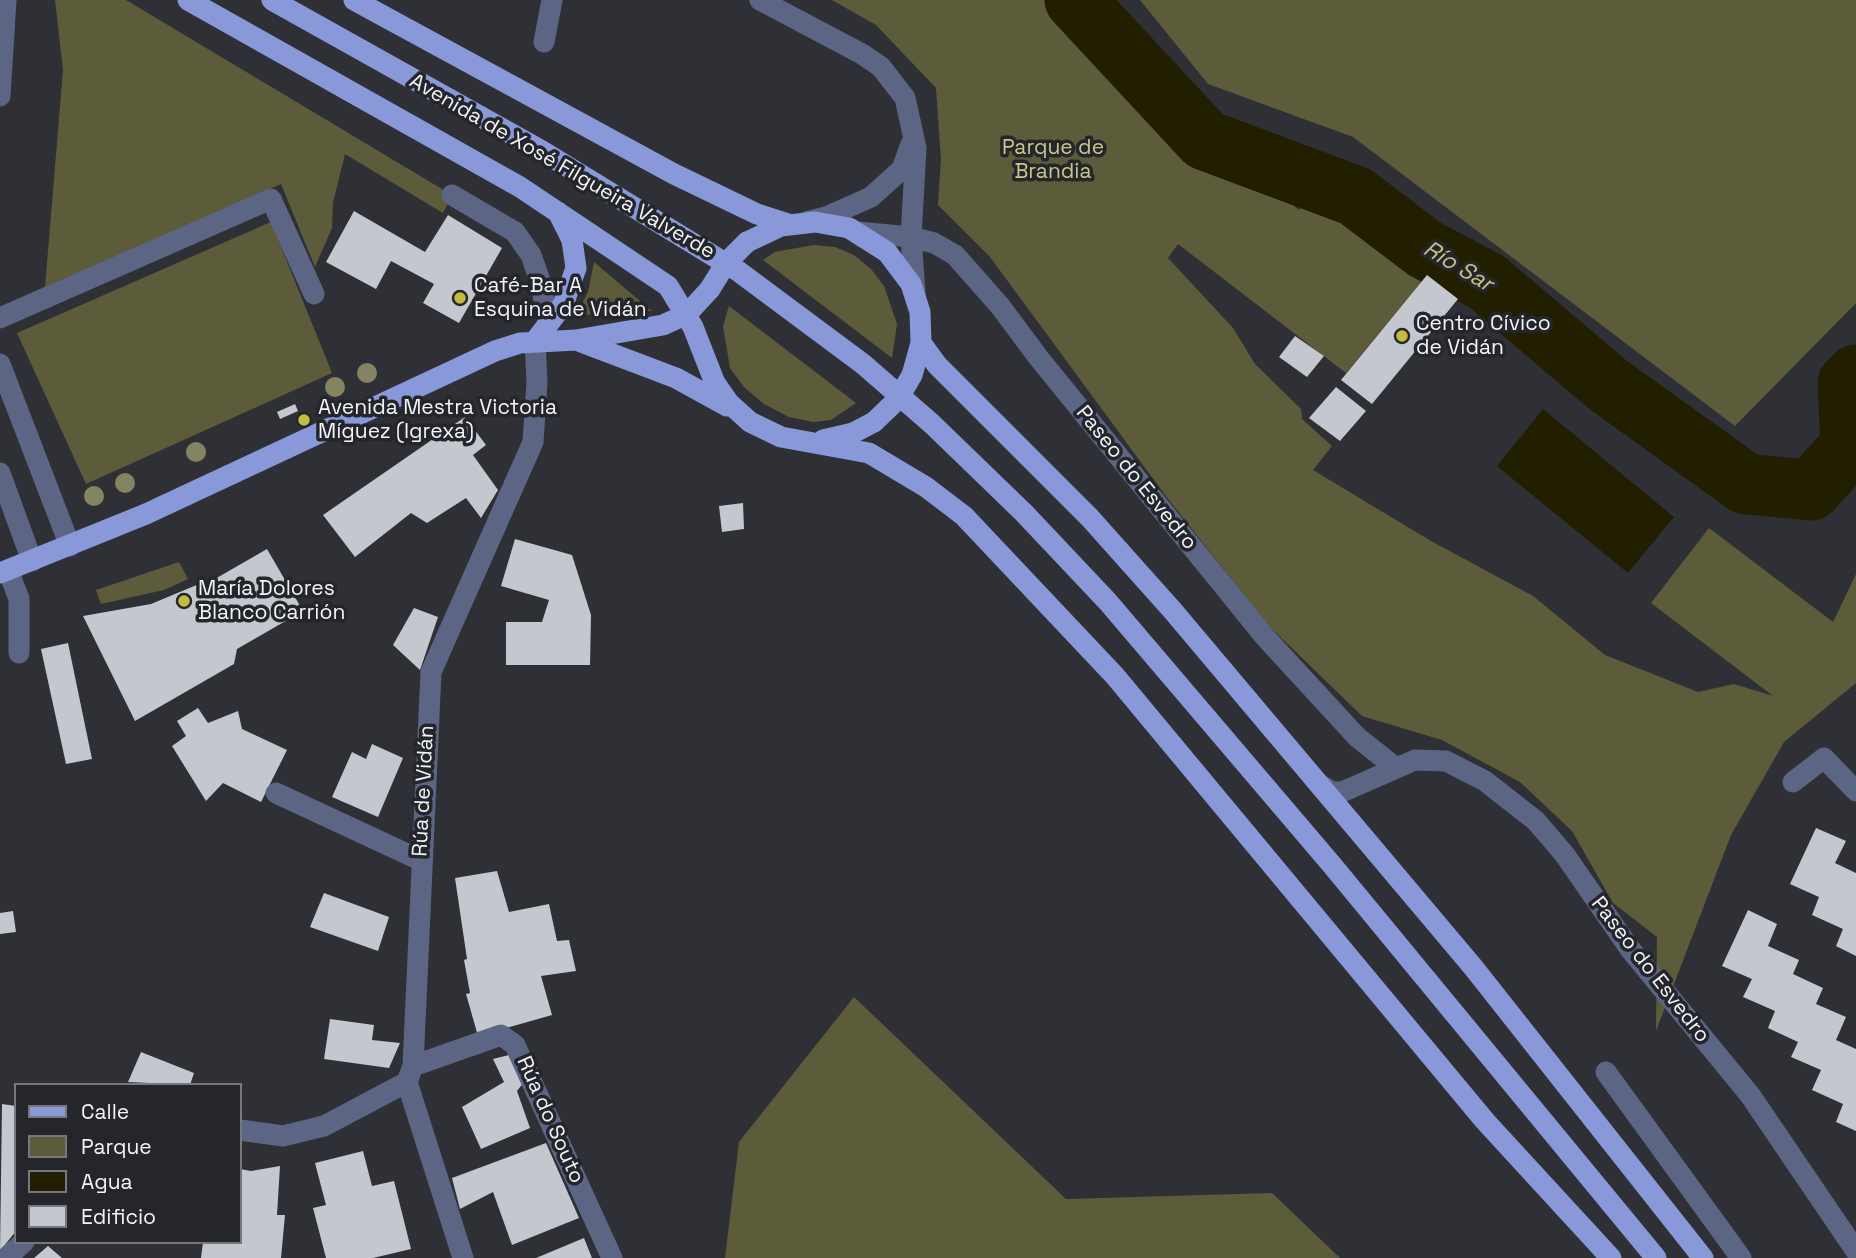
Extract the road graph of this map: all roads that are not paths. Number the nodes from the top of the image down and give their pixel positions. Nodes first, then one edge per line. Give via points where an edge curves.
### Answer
1 (6, 0) edge
2 (188, 0) edge
3 (265, 0) edge
4 (272, 0) edge
5 (354, 0) edge
6 (552, 0) edge
7 (760, 0) edge
8 (291, 12) junction
9 (544, 42) dead end
10 (0, 96) edge
11 (913, 132) junction
12 (452, 195) dead end
13 (557, 210) junction
14 (797, 223) junction
15 (857, 232) junction
16 (911, 237) junction
17 (710, 289) junction
18 (915, 293) junction
19 (314, 294) dead end
20 (687, 314) junction
21 (0, 318) edge
22 (549, 323) junction
23 (576, 340) junction
24 (535, 341) junction
25 (921, 343) junction
26 (704, 354) junction
27 (0, 364) edge
28 (740, 414) junction
29 (807, 441) junction
30 (0, 473) edge
31 (70, 546) junction
32 (32, 561) junction
33 (4, 572) edge
34 (19, 653) dead end
35 (1396, 768) junction
36 (1793, 782) dead end
37 (1321, 785) junction
38 (1856, 791) edge
39 (276, 793) dead end
40 (420, 860) junction
41 (1606, 1072) dead end
42 (410, 1074) junction
43 (242, 1130) edge
44 (22, 1244) edge
45 (1856, 1251) edge
46 (6, 1258) edge
47 (463, 1258) edge
48 (612, 1258) edge
49 (1611, 1258) edge
50 (1656, 1258) edge
51 (1703, 1258) edge
52 (1741, 1258) edge

1 - 10 street
2 - 13 main road
3 - 8 main road, Avenida de Xosé Filgueira Valverde
4 - 8 main road, Avenida de Xosé Filgueira Valverde
5 - 14 main road via 674,174 748,210
6 - 9 street
7 - 11 street via 881,66 905,97
8 - 50 main road, Avenida de Xosé Filgueira Valverde via 621,197 738,271 825,335 932,424 1108,602
11 - 14 street via 909,156 891,182 856,205
11 - 16 street
12 - 22 street via 515,232 531,256
13 - 20 main road via 668,286
13 - 22 main road via 569,232 576,268 570,290
14 - 15 main road via 832,224
14 - 17 main road, bridge via 767,231 747,243 726,263
15 - 16 street, Paseo do Esvedro
15 - 18 main road via 894,259
16 - 18 street
16 - 35 street, Paseo do Esvedro via 955,255 1265,637 1357,737
17 - 20 main road
17 - 26 main road via 702,323
18 - 25 main road
19 - 21 street via 271,199
20 - 23 main road via 652,328
20 - 26 main road
22 - 24 main road
23 - 24 main road
23 - 28 main road via 676,378
24 - 31 main road via 482,356
24 - 40 street, Rúa de Vidán via 533,442 431,672
25 - 29 main road, bridge via 912,375 898,399 874,422 846,435
25 - 37 main road via 1090,518
26 - 28 main road via 719,390
27 - 31 street
28 - 29 main road via 768,432
29 - 49 main road via 855,449 884,460 945,501 993,544 1115,676 1485,1121
30 - 32 street
31 - 32 main road
32 - 33 main road
33 - 34 street via 19,599
35 - 37 street, Paseo do Esvedro via 1342,792
35 - 45 street, Paseo do Esvedro via 1425,759 1455,763 1485,780 1536,821 1630,949 1750,1095
36 - 38 street via 1824,758
37 - 51 main road via 1473,967
39 - 40 street
40 - 42 street, Rúa de Vidán
41 - 52 street
42 - 43 street via 324,1126 283,1136
42 - 47 street, Rúa de Vidán
42 - 48 street, Rúa do Souto via 500,1035 515,1045
44 - 46 street

